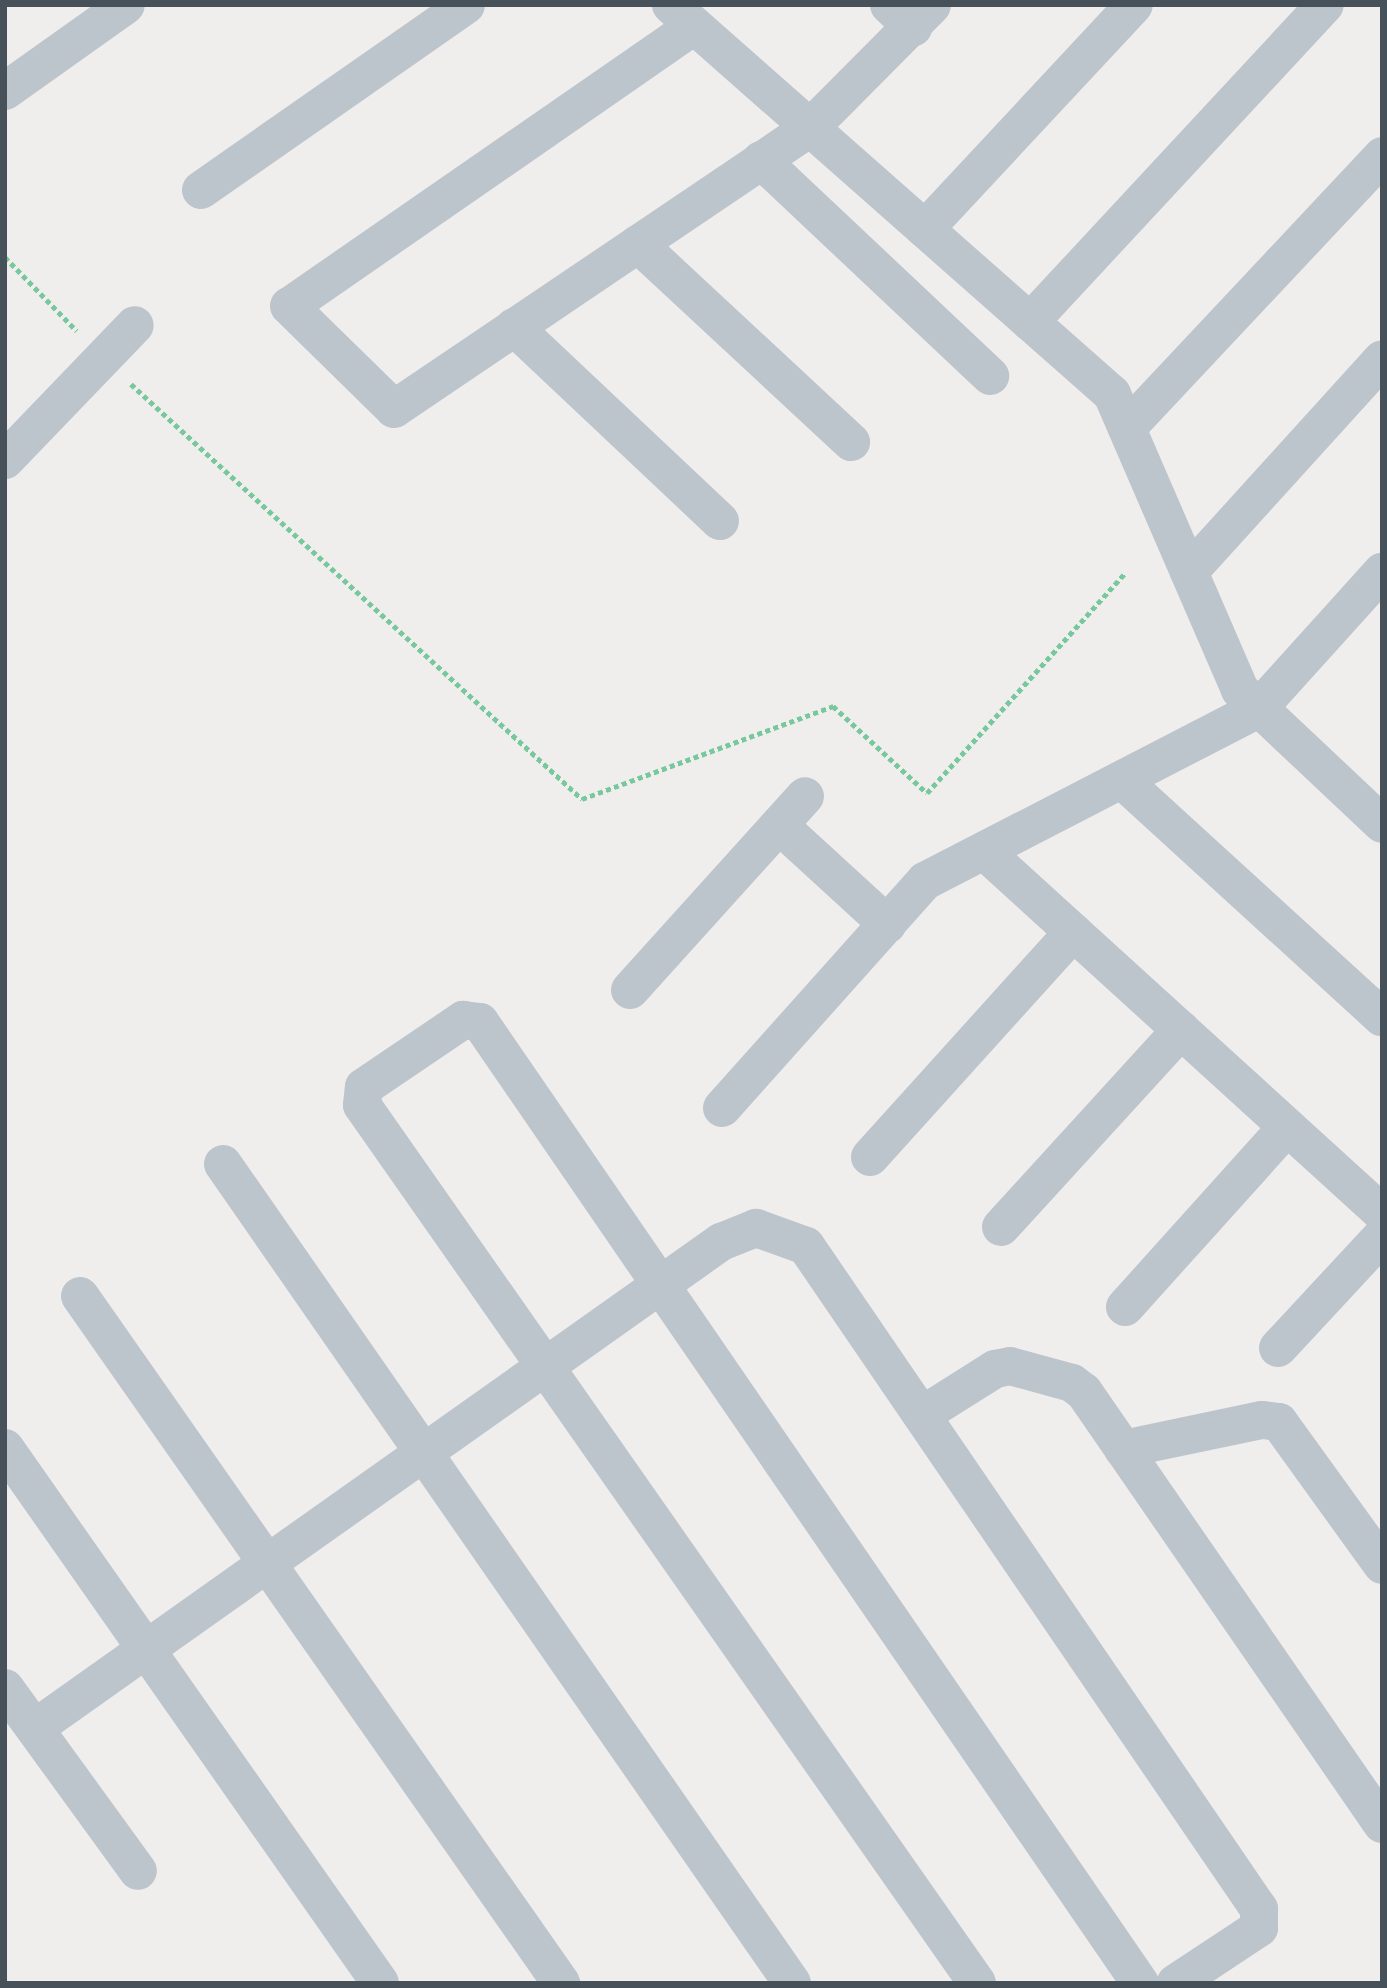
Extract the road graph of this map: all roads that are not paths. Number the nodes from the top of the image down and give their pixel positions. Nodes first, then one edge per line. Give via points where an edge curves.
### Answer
1 (126, 5) edge
2 (466, 5) edge
3 (1134, 5) edge
4 (1325, 5) edge
5 (911, 12) edge
6 (683, 15) edge
7 (5, 92) edge
8 (810, 128) junction
9 (1382, 156) edge
10 (761, 160) junction
11 (201, 190) dead end
12 (925, 229) junction
13 (638, 244) junction
14 (1030, 322) junction
15 (135, 325) dead end
16 (514, 327) junction
17 (1382, 359) edge
18 (990, 376) dead end
19 (1127, 428) junction
20 (851, 442) dead end
21 (5, 460) edge
22 (720, 521) dead end
23 (1189, 572) junction
24 (1382, 572) edge
25 (1258, 709) junction
26 (1122, 780) junction
27 (805, 796) dead end
28 (1376, 807) edge
29 (779, 825) junction
30 (984, 851) junction
31 (887, 924) junction
32 (1073, 932) junction
33 (630, 990) dead end
34 (1382, 1017) edge
35 (1181, 1030) junction
36 (722, 1108) dead end
37 (1287, 1127) junction
38 (870, 1157) dead end
39 (223, 1164) dead end
40 (1382, 1213) edge
41 (1001, 1227) dead end
42 (1382, 1236) edge
43 (659, 1286) junction
44 (80, 1296) dead end
45 (1125, 1307) dead end
46 (1279, 1348) dead end
47 (544, 1367) junction
48 (922, 1415) junction
49 (5, 1448) edge
50 (1124, 1449) junction
51 (423, 1452) junction
52 (269, 1563) junction
53 (1382, 1565) edge
54 (143, 1650) junction
55 (5, 1688) edge
56 (35, 1728) junction
57 (1382, 1824) edge
58 (138, 1871) dead end
59 (380, 1983) edge
60 (561, 1983) edge
61 (792, 1983) edge
62 (977, 1983) edge
63 (1140, 1983) edge
64 (1177, 1983) edge

1 - 7 street
2 - 11 street
3 - 12 street
4 - 14 street
5 - 8 street
6 - 8 street
6 - 16 street via 289,306 394,408
8 - 10 street
8 - 12 street
9 - 19 street
10 - 13 street
10 - 18 street
12 - 14 street
13 - 16 street
13 - 20 street
14 - 19 street via 1112,394
15 - 21 street
16 - 22 street
17 - 23 street
19 - 23 street
23 - 25 street via 1240,690
24 - 25 street
25 - 26 street
25 - 28 street
26 - 30 street
26 - 34 street
27 - 29 street
29 - 31 street
29 - 33 street
30 - 31 street via 925,881
30 - 32 street
31 - 36 street
32 - 35 street
32 - 38 street
35 - 37 street
35 - 41 street
37 - 40 street
37 - 45 street
39 - 51 street
42 - 46 street
43 - 47 street
43 - 47 street via 480,1021 463,1020 364,1087 362,1105
43 - 48 street via 721,1242 756,1228 806,1245
43 - 63 street
44 - 52 street
47 - 51 street
47 - 62 street
48 - 50 street via 995,1369 1010,1366 1078,1388
48 - 64 street via 1259,1909 1259,1928
49 - 54 street
50 - 53 street via 1262,1420 1279,1422
50 - 57 street
51 - 52 street
51 - 61 street
52 - 54 street
52 - 60 street
54 - 56 street
54 - 59 street
55 - 56 street
56 - 58 street

